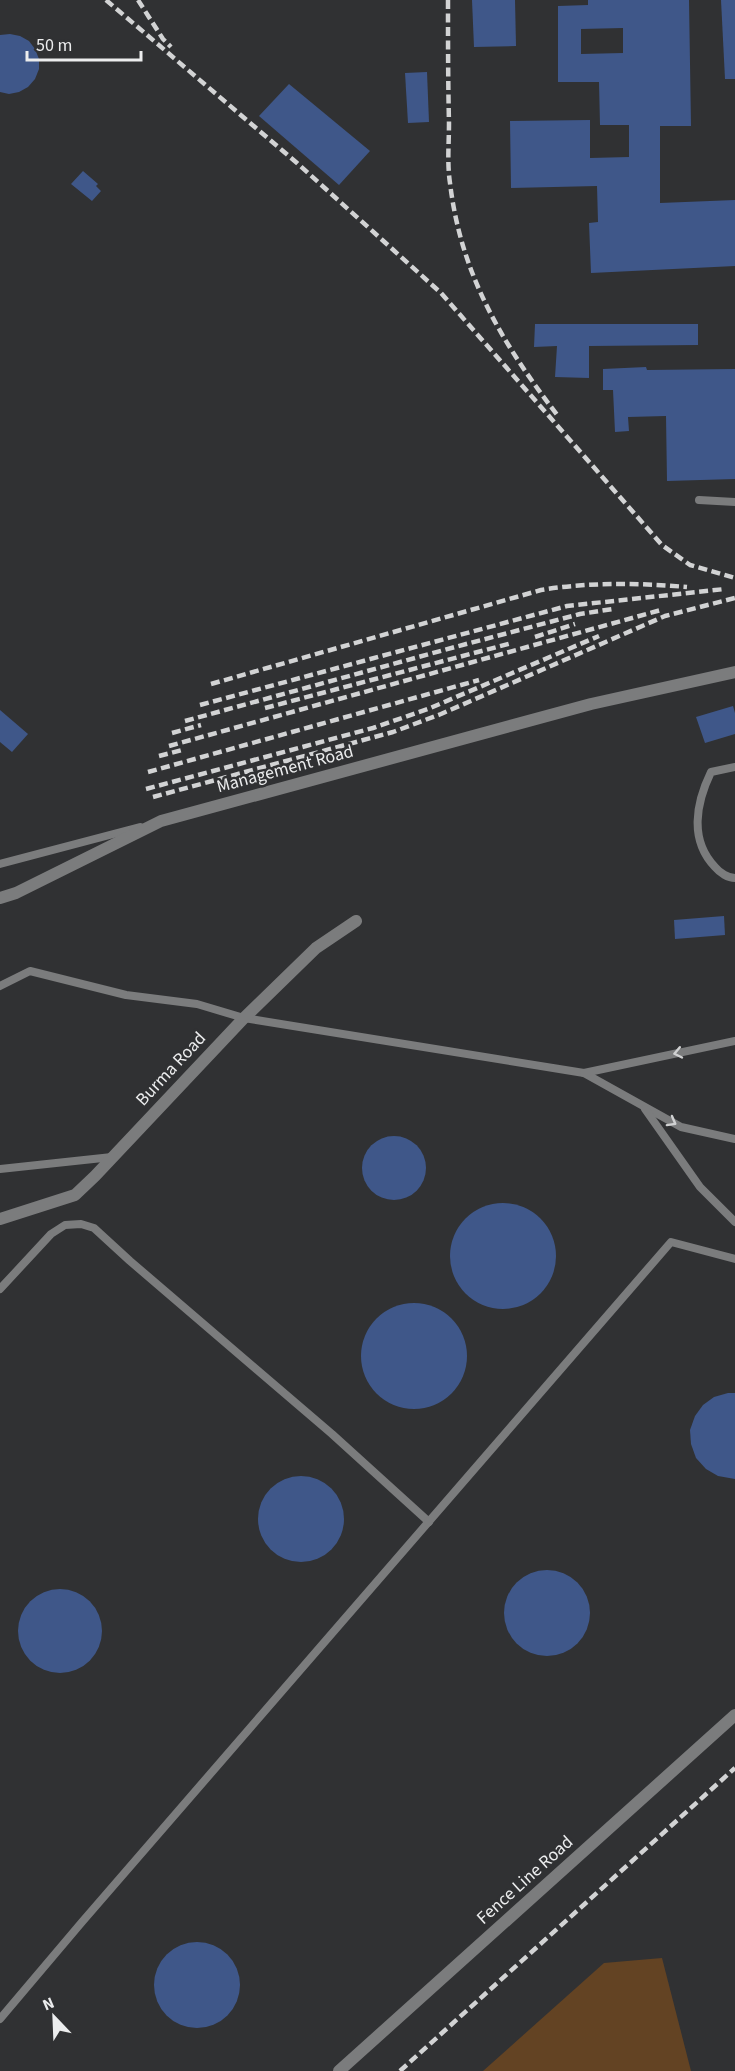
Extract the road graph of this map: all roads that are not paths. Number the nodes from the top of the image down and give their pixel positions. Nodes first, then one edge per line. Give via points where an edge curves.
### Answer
1 (699, 500) dead end
2 (735, 502) edge
3 (735, 672) edge
4 (711, 677) junction
5 (735, 678) edge
6 (735, 767) edge
7 (161, 821) junction
8 (0, 864) edge
9 (735, 878) edge
10 (0, 898) edge
11 (356, 921) dead end
12 (0, 986) edge
13 (244, 1018) junction
14 (735, 1041) edge
15 (584, 1073) junction
16 (643, 1106) junction
17 (735, 1139) edge
18 (114, 1156) junction
19 (0, 1169) edge
20 (0, 1219) edge
21 (735, 1222) edge
22 (735, 1259) edge
23 (0, 1289) edge
24 (429, 1522) junction
25 (735, 1715) edge
26 (0, 2019) edge
27 (339, 2071) edge

1 - 2 lane
3 - 4 street, Management Road
4 - 5 lane
4 - 7 street, Management Road via 591,704
6 - 9 lane via 711,772 696,819 704,856 718,870
7 - 8 lane
7 - 10 street, Management Road
11 - 13 street, Burma Road via 316,948
12 - 13 lane via 30,971 126,995 198,1004
13 - 15 lane
13 - 18 street, Burma Road
14 -> 15 lane
15 - 16 lane
16 -> 17 lane via 681,1127
16 - 21 lane via 700,1187
18 - 19 lane
18 - 20 street, Burma Road via 75,1195
22 - 24 lane via 671,1242
23 - 24 lane via 65,1225 94,1228
24 - 26 lane
25 - 27 street, Fence Line Road

